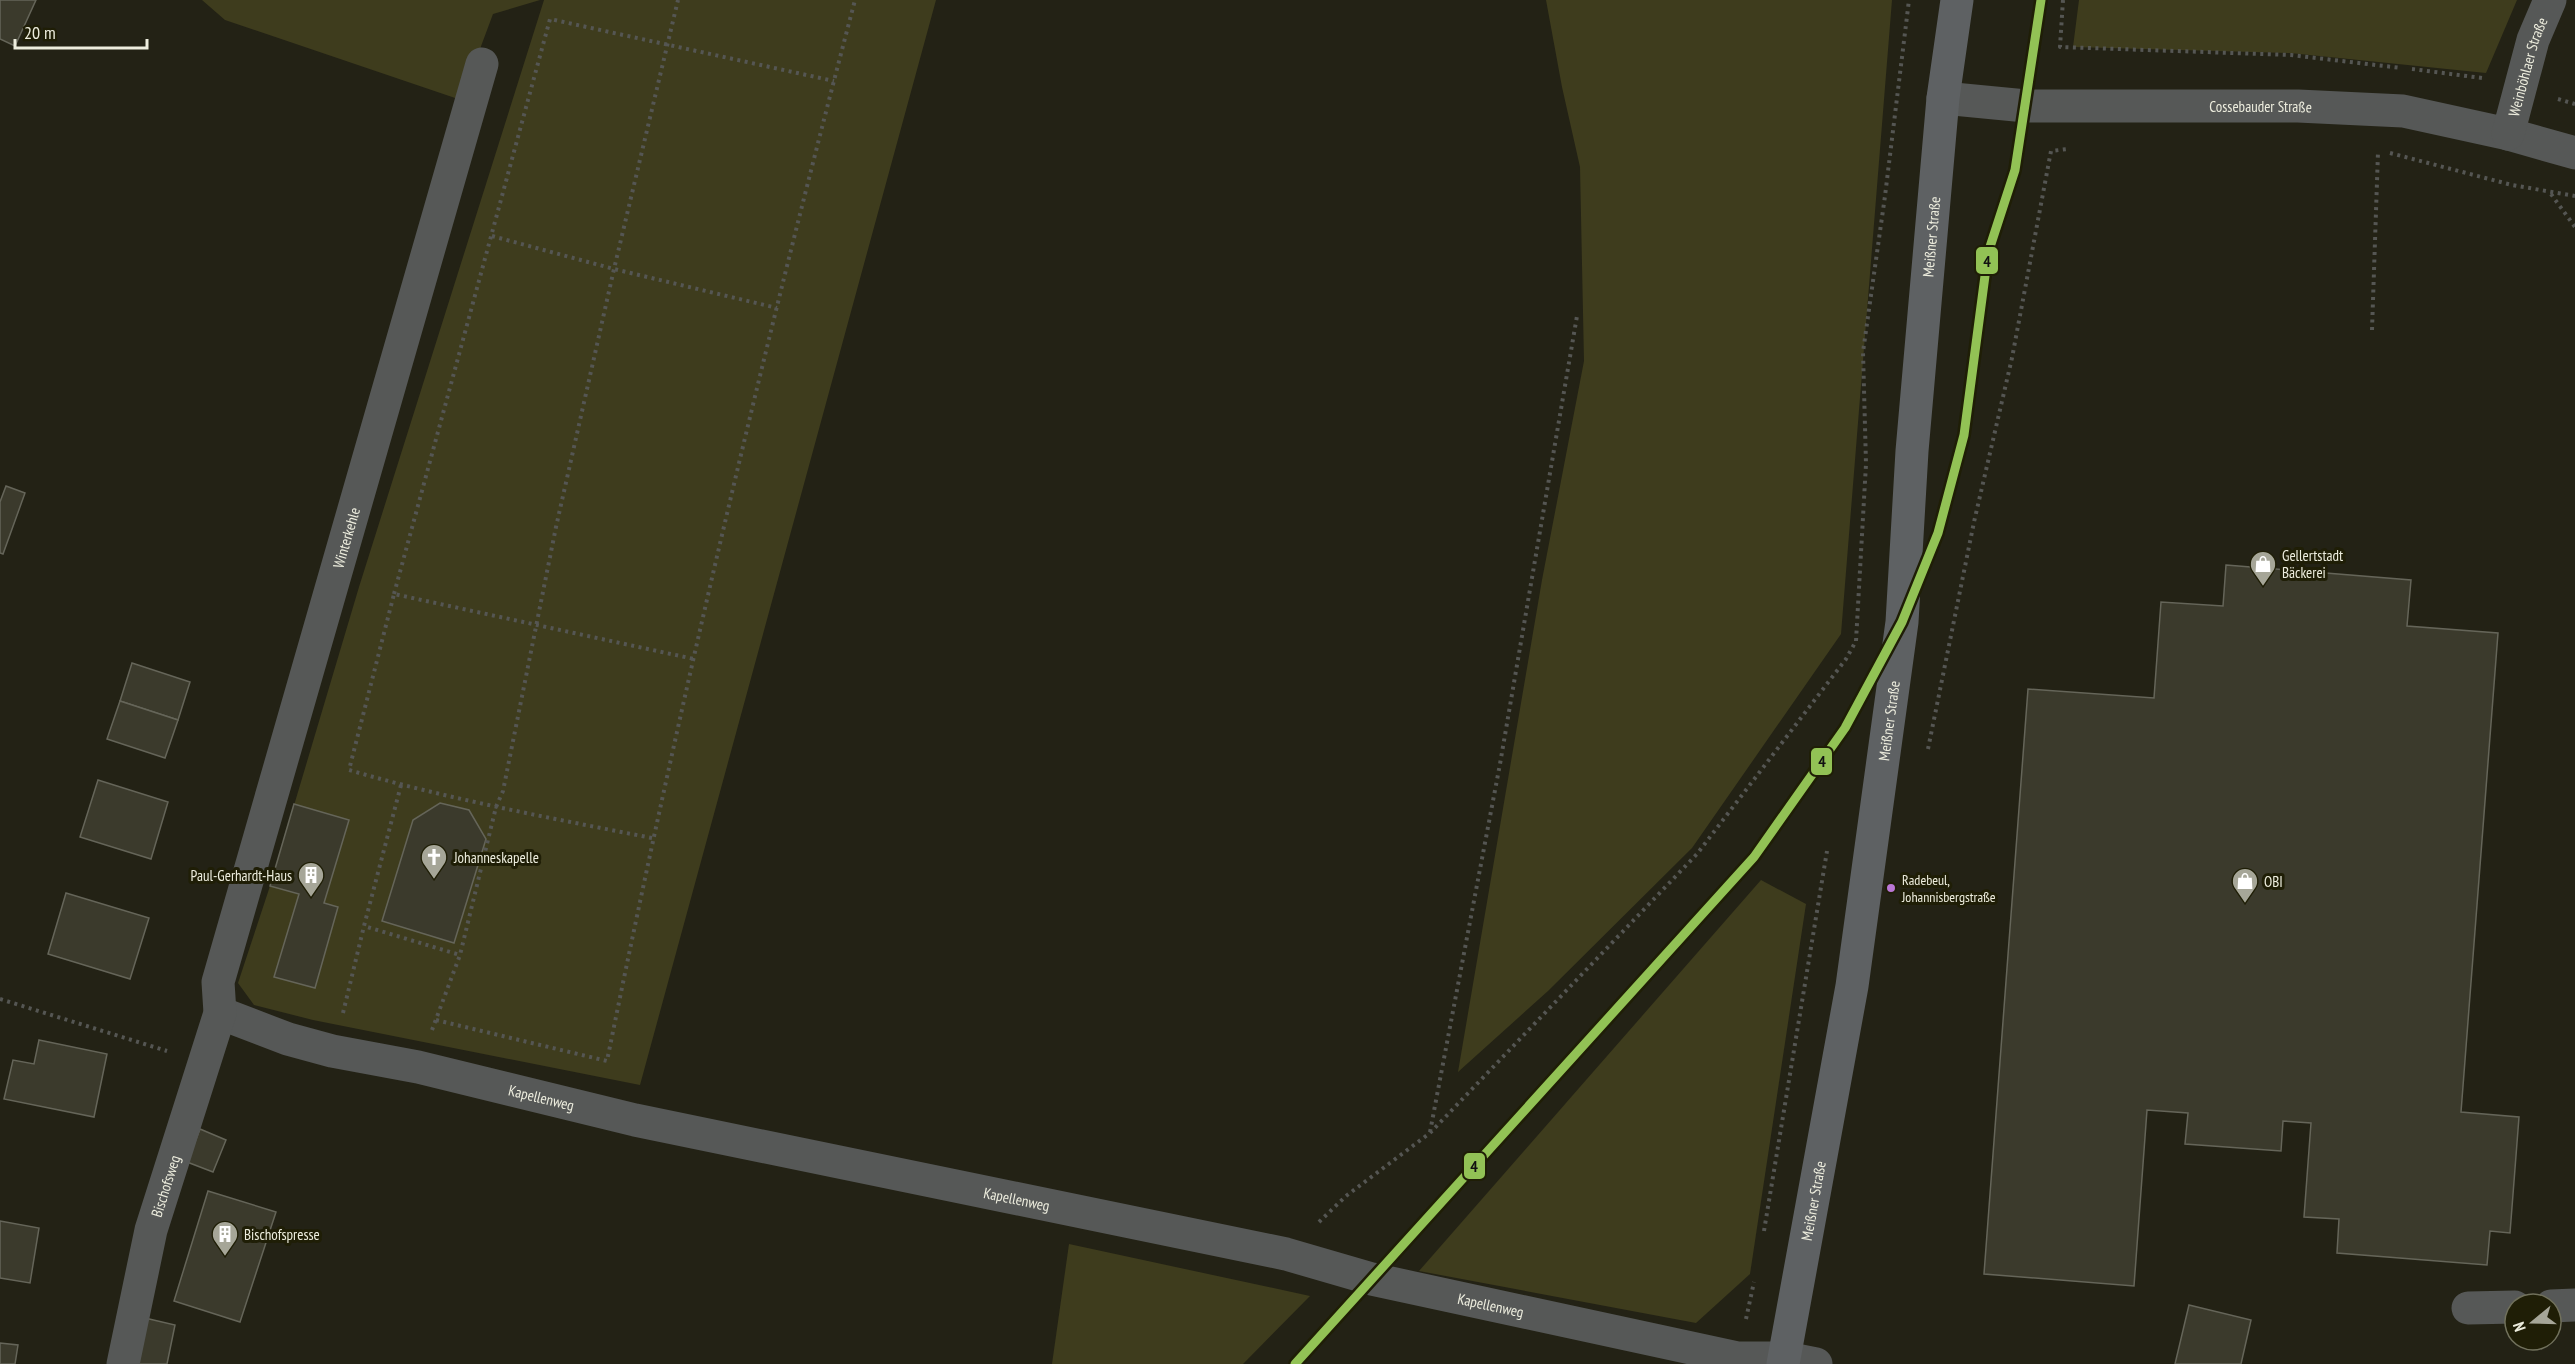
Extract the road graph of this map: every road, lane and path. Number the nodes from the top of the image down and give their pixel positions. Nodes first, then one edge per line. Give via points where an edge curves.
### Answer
1 (678, 0) edge
2 (855, 0) edge
3 (1909, 0) edge
4 (1958, 0) edge
5 (2063, 0) edge
6 (2550, 0) edge
7 (667, 44) junction
8 (2060, 47) dead end
9 (482, 64) dead end
10 (834, 81) junction
11 (1943, 98) junction
12 (2508, 134) junction
13 (2074, 148) dead end
14 (2367, 152) dead end
15 (2378, 152) junction
16 (2575, 153) edge
17 (2575, 196) edge
18 (492, 236) junction
19 (614, 269) junction
20 (777, 308) junction
21 (1577, 316) dead end
22 (2372, 330) dead end
23 (394, 594) junction
24 (537, 626) junction
25 (1856, 641) junction
26 (1855, 652) dead end
27 (694, 659) junction
28 (1927, 752) dead end
29 (401, 785) junction
30 (496, 807) junction
31 (652, 838) junction
32 (1828, 847) dead end
33 (364, 926) junction
34 (460, 955) junction
35 (0, 999) edge
36 (220, 1013) junction
37 (332, 1051) junction
38 (205, 1063) junction
39 (1430, 1133) junction
40 (1763, 1234) dead end
41 (1286, 1254) junction
42 (1755, 1280) dead end
43 (2503, 1307) edge
44 (2468, 1308) dead end
45 (1737, 1358) junction
46 (1795, 1362) edge
47 (123, 1364) edge

1 - 7 path
2 - 10 path
3 - 25 path via 1863,352 1866,464
4 - 11 main road, Meißner Straße
5 - 8 path
6 - 12 street, Weinböhlaer Straße via 2533,40
7 - 10 path
7 - 18 path via 550,19
7 - 19 path
9 - 36 street, Winterkehle via 218,982
10 - 20 path
11 - 12 street, Cossebauder Straße via 2026,106 2298,106 2403,111
11 - 46 main road, Meißner Straße via 1912,451 1902,622
12 - 16 street, Cossebauder Straße
13 - 28 path via 2051,151 2012,358
14 - 15 path
15 - 17 path
15 - 22 path
18 - 19 path
18 - 23 path
19 - 20 path
19 - 24 path
20 - 27 path
21 - 39 path via 1500,764
23 - 24 path
23 - 29 path via 349,770
24 - 27 path
24 - 30 path via 503,791
25 - 26 path
25 - 39 path via 1697,854
27 - 31 path
29 - 30 path
29 - 33 path
30 - 31 path
30 - 34 path
31 - 34 path via 608,1062 436,1020
32 - 40 path
33 - 34 path
33 - 37 path
35 - 38 path
36 - 37 street, Kapellenweg
36 - 38 street, Bischofsweg
37 - 41 street, Kapellenweg via 417,1067 635,1120
38 - 47 street, Bischofsweg via 151,1230
39 - 41 path via 1346,1196
41 - 45 street, Kapellenweg via 1372,1279
42 - 45 path
43 - 44 street
45 - 46 street, Kapellenweg

